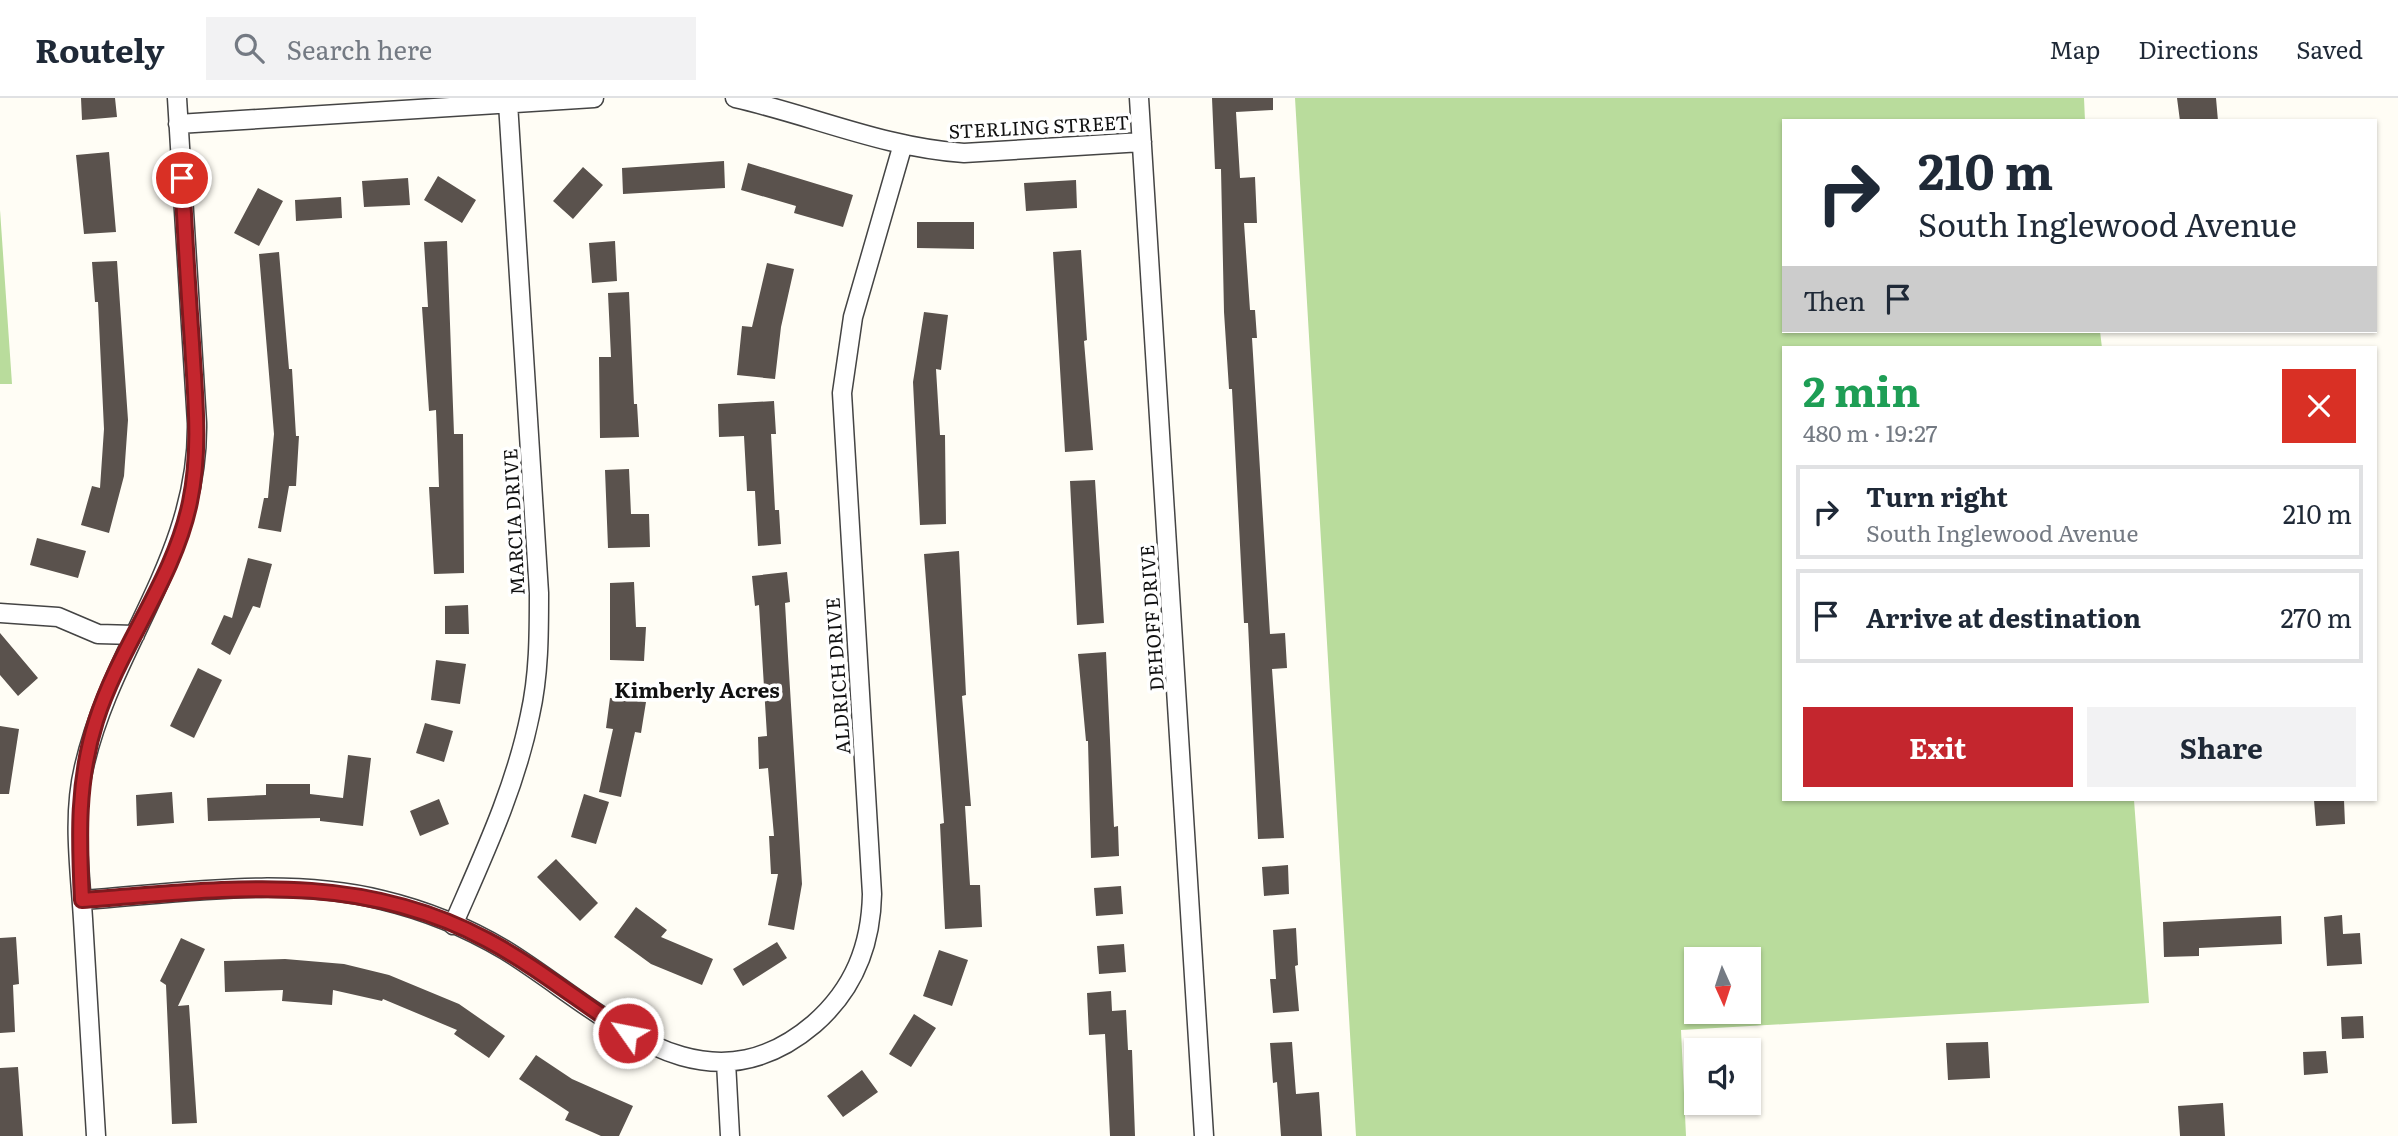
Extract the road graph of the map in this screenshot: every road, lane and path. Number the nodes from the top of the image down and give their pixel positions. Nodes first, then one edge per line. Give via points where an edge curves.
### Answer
1 (177, 98) edge
2 (594, 98) edge
3 (735, 98) edge
4 (1139, 98) edge
5 (508, 103) junction
6 (178, 124) junction
7 (1142, 142) junction
8 (903, 144) junction
9 (0, 613) edge
10 (135, 635) junction
11 (82, 900) junction
12 (453, 925) junction
13 (726, 1062) junction
14 (96, 1136) edge
15 (730, 1136) edge
16 (1204, 1136) edge

1 - 6 street
2 - 5 street
3 - 8 street, STERLING STREET
4 - 7 street, DEHOFF DRIVE
5 - 6 street
5 - 12 street, MARCIA DRIVE via 539,593 538,653 531,713 516,772
6 - 10 street via 196,466 179,538
7 - 8 street, STERLING STREET via 964,153
7 - 16 street, DEHOFF DRIVE
8 - 13 street, ALDRICH DRIVE via 853,317 842,393 872,894 870,931 856,972 830,1010 802,1034 776,1048
9 - 10 street via 58,617 98,634
10 - 11 street via 96,720 83,769 78,823
11 - 12 street, ALDRICH DRIVE via 307,888 383,900
11 - 14 street
12 - 13 street, ALDRICH DRIVE via 506,951 643,1042 691,1060
13 - 15 street

